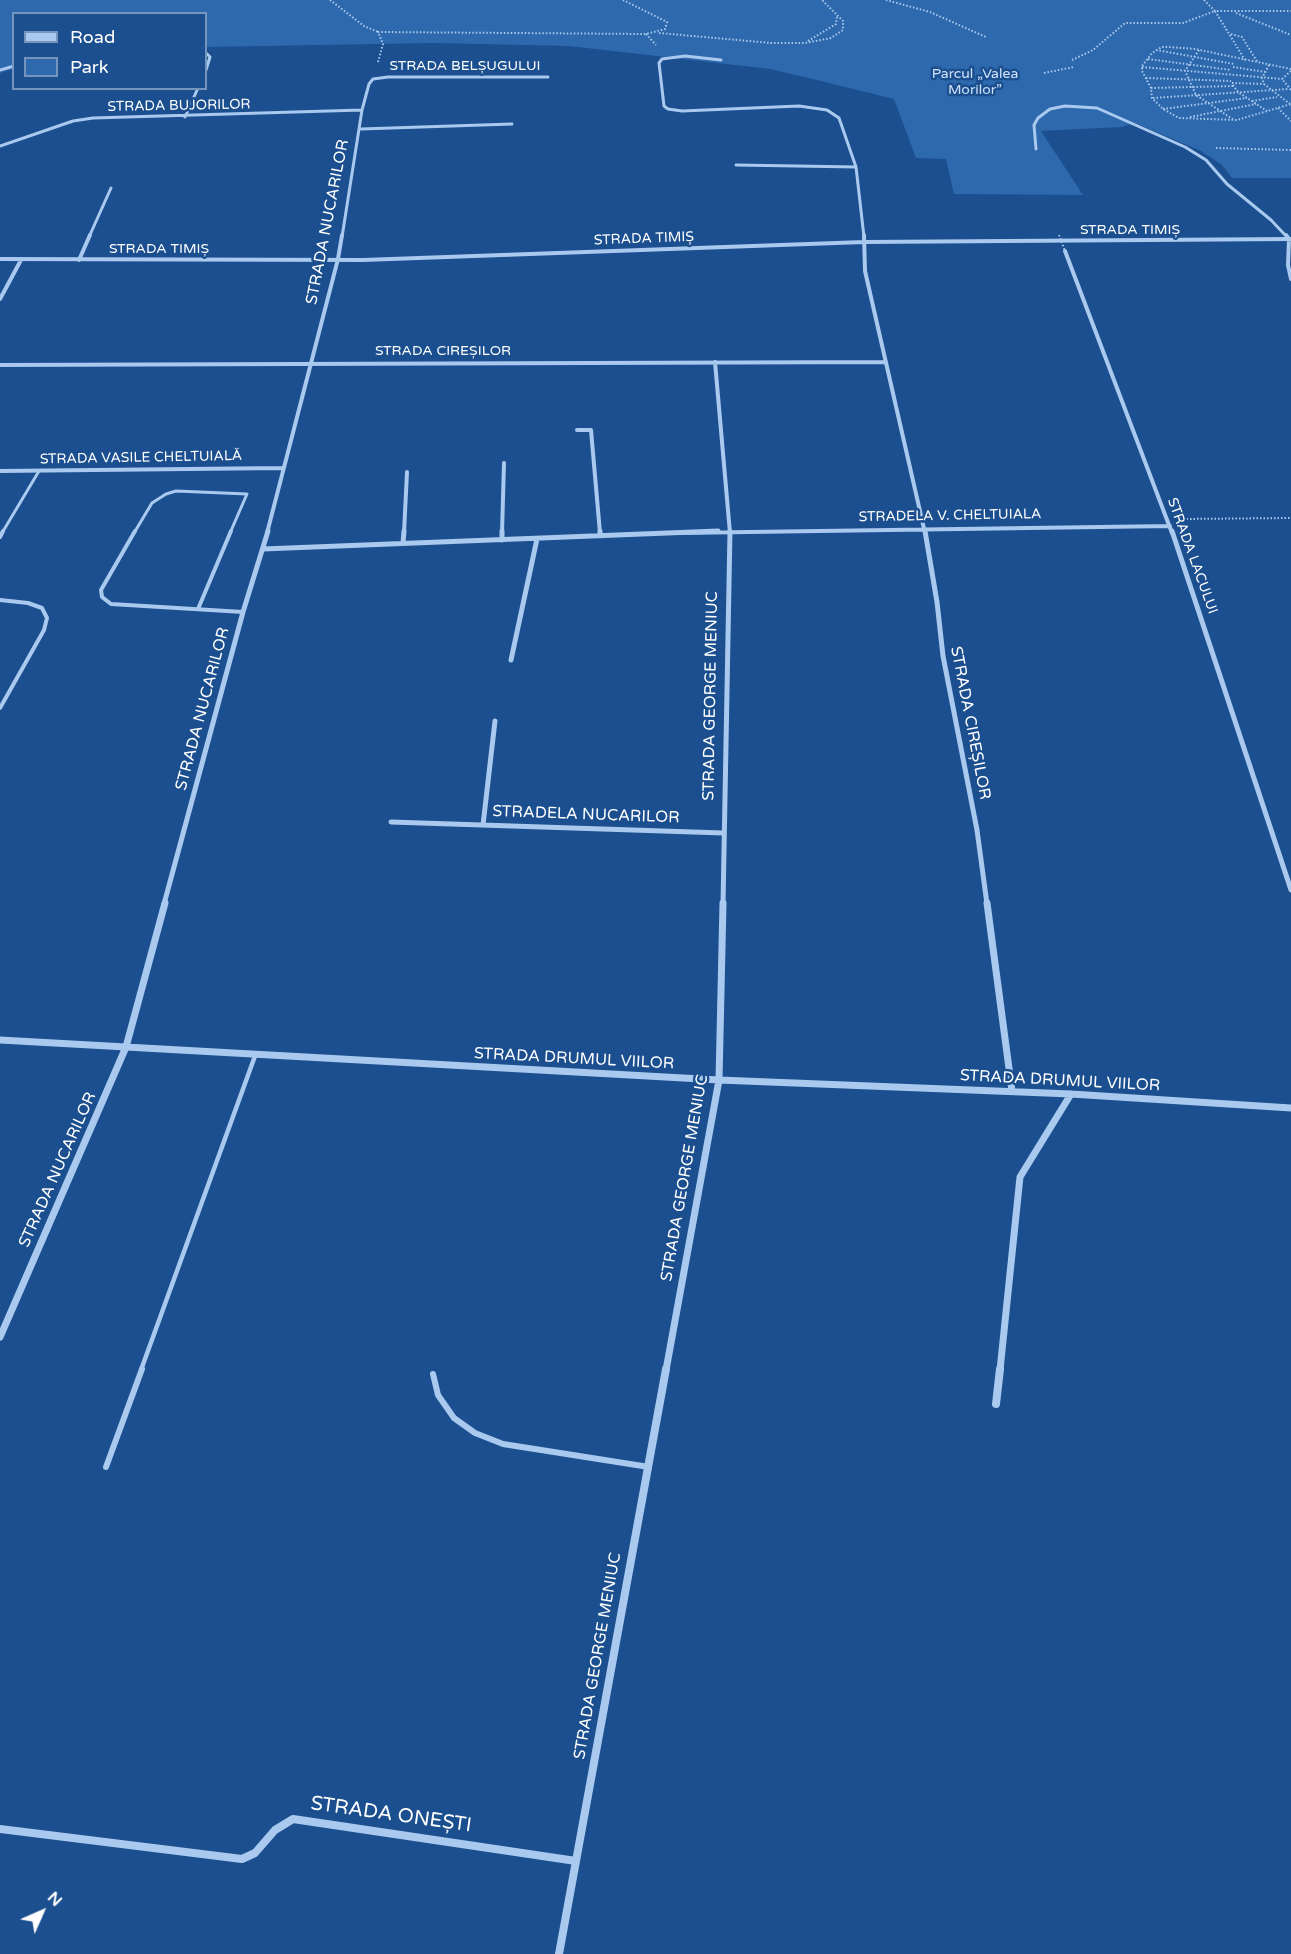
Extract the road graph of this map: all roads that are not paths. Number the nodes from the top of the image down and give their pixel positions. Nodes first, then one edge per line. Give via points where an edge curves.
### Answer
1 (721, 60) dead end
2 (548, 76) dead end
3 (381, 77) joint
4 (197, 90) edge
5 (362, 110) junction
6 (185, 117) junction
7 (512, 124) dead end
8 (361, 129) junction
9 (0, 146) edge
10 (1036, 149) dead end
11 (736, 165) dead end
12 (856, 167) junction
13 (111, 188) dead end
14 (1290, 239) edge
15 (864, 242) junction
16 (1065, 251) road end
17 (338, 258) junction
18 (0, 259) edge
19 (21, 260) junction
20 (79, 260) junction
21 (1291, 279) edge
22 (0, 299) edge
23 (715, 362) junction
24 (886, 362) junction
25 (310, 364) junction
26 (0, 365) edge
27 (577, 430) dead end
28 (504, 463) dead end
29 (283, 468) junction
30 (0, 471) edge
31 (39, 471) junction
32 (407, 472) dead end
33 (1170, 526) junction
34 (924, 528) junction
35 (730, 531) junction
36 (600, 536) junction
37 (0, 537) edge
38 (537, 539) junction
39 (502, 540) junction
40 (403, 543) junction
41 (263, 549) junction
42 (0, 600) edge
43 (198, 609) junction
44 (243, 612) junction
45 (511, 660) dead end
46 (0, 708) edge
47 (495, 721) dead end
48 (392, 822) dead end
49 (483, 825) junction
50 (723, 833) junction
51 (1291, 890) edge
52 (0, 1040) edge
53 (126, 1047) junction
54 (255, 1056) junction
55 (719, 1080) junction
56 (1012, 1091) junction
57 (1071, 1094) junction
58 (1291, 1108) edge
59 (0, 1337) edge
60 (433, 1374) dead end
61 (996, 1404) dead end
62 (106, 1467) dead end
63 (649, 1467) junction
64 (0, 1829) edge
65 (576, 1861) junction
66 (559, 1954) edge

1 - 12 street, STRADA CIREȘILOR via 686,56 662,59 659,63 664,106 682,111 799,106 827,110 839,118
2 - 3 street, STRADA BELȘUGULUI
3 - 5 street, STRADA NUCARILOR via 369,84
4 - 6 street
5 - 6 street, STRADA BUJORILOR
5 - 8 street, STRADA NUCARILOR
6 - 9 street, STRADA BUJORILOR via 82,119
7 - 8 street
8 - 17 street, STRADA NUCARILOR
10 - 14 street via 1034,124 1043,112 1065,105 1097,108 1206,160 1227,184
11 - 12 street
12 - 15 street, STRADA CIREȘILOR
13 - 20 street
14 - 15 street, STRADA TIMIȘ
14 - 21 street
15 - 17 street, STRADA TIMIȘ
15 - 24 street, STRADA CIREȘILOR via 865,271
16 - 33 street, STRADA LACULUI
17 - 20 street, STRADA TIMIȘ
17 - 25 street, STRADA NUCARILOR
18 - 19 street, STRADA TIMIȘ
19 - 20 street, STRADA TIMIȘ
19 - 22 street
23 - 24 street, STRADA CIREȘILOR
23 - 25 street, STRADA CIREȘILOR
23 - 35 street, STRADA GEORGE MENIUC
24 - 34 street, STRADA CIREȘILOR
25 - 26 street, STRADA CIREȘILOR
25 - 29 street, STRADA NUCARILOR
27 - 36 street via 591,430
28 - 39 street
29 - 31 street, STRADA VASILE CHELTUIALĂ
29 - 41 street, STRADA NUCARILOR
30 - 31 street, STRADA VASILE CHELTUIALĂ
31 - 37 lane
32 - 40 street
33 - 34 street, STRADELA V. CHELTUIALA
33 - 51 street, STRADA LACULUI
34 - 35 street, STRADELA V. CHELTUIALA
34 - 56 street, STRADA CIREȘILOR via 943,656 977,830
35 - 36 street
35 - 50 street, STRADA GEORGE MENIUC
36 - 38 street
38 - 39 street
38 - 45 street
39 - 40 street
40 - 41 street
41 - 44 street, STRADA NUCARILOR
42 - 46 lane via 42,608 47,618
43 - 43 lane via 111,604 102,597 101,590 158,498 184,490 247,494
43 - 44 lane
44 - 53 street, STRADA NUCARILOR
47 - 49 street, STRADELA NUCARILOR
48 - 49 street, STRADELA NUCARILOR
49 - 50 street, STRADELA NUCARILOR
50 - 55 street, STRADA GEORGE MENIUC
52 - 53 street, STRADA DRUMUL VIILOR
53 - 54 street, STRADA DRUMUL VIILOR
53 - 59 street, STRADA NUCARILOR
54 - 55 street, STRADA DRUMUL VIILOR
54 - 62 lane
55 - 56 street, STRADA DRUMUL VIILOR
55 - 63 street, STRADA GEORGE MENIUC
56 - 57 street, STRADA DRUMUL VIILOR
57 - 58 street, STRADA DRUMUL VIILOR
57 - 61 street via 1020,1177
60 - 63 lane via 438,1395 454,1418 475,1433 503,1444
63 - 65 street, STRADA GEORGE MENIUC
64 - 65 street, STRADA ONEȘTI via 242,1859 255,1853 275,1830 294,1819
65 - 66 street, STRADA GEORGE MENIUC

